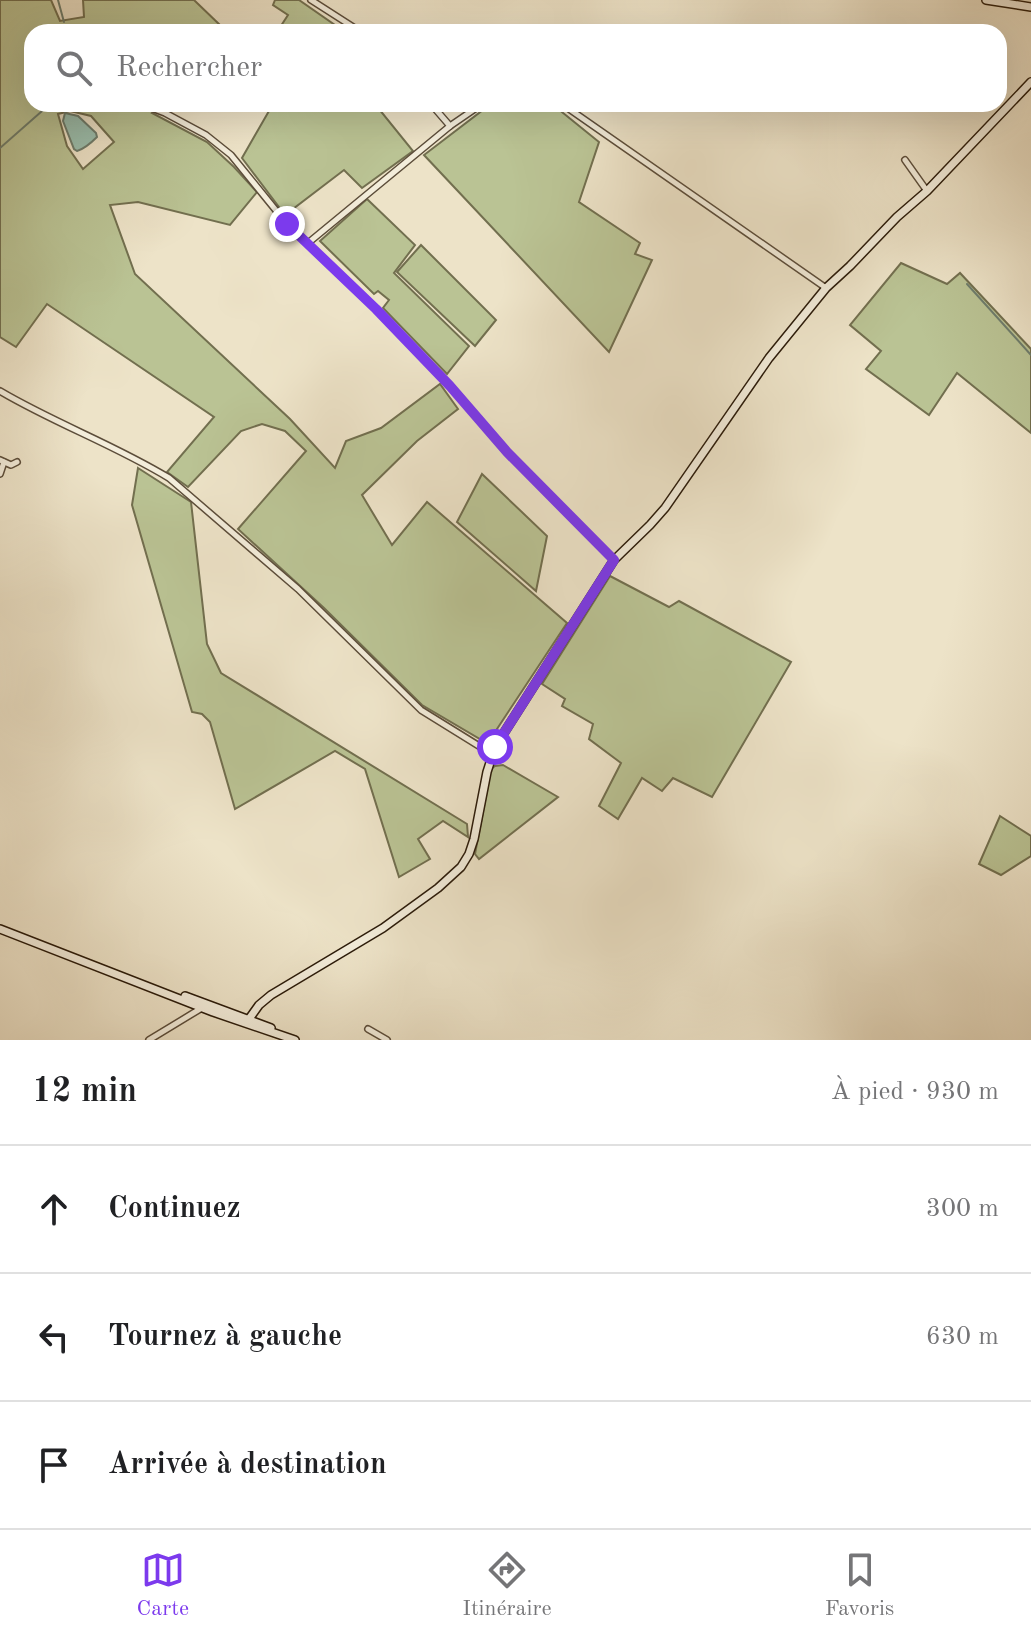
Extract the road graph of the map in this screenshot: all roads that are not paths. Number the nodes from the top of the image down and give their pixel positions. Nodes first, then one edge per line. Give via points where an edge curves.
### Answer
1 (311, 0) edge
2 (986, 0) edge
3 (998, 0) edge
4 (1031, 5) edge
5 (348, 24) edge
6 (1031, 82) edge
7 (1007, 107) edge
8 (162, 112) edge
9 (438, 112) edge
10 (470, 112) edge
11 (573, 112) edge
12 (1002, 112) edge
13 (450, 126) junction
14 (905, 160) dead end
15 (927, 191) junction
16 (308, 243) junction
17 (826, 288) junction
18 (2, 392) edge
19 (0, 402) edge
20 (2, 461) edge
21 (17, 462) dead end
22 (0, 474) edge
23 (614, 560) junction
24 (492, 754) junction
25 (0, 929) edge
26 (199, 1003) junction
27 (251, 1023) junction
28 (368, 1029) dead end
29 (149, 1040) edge
30 (297, 1040) edge
31 (387, 1040) edge

1 - 5 street
2 - 4 street
3 - 4 street
6 - 7 street
8 - 16 street via 231,155
9 - 13 street
10 - 13 street
11 - 17 street
12 - 15 street
13 - 16 street
14 - 15 street
15 - 17 street
16 - 23 street
17 - 23 street via 769,358 665,508
18 - 19 street
18 - 24 street via 169,478 298,589 421,710
20 - 21 street
20 - 22 street
23 - 24 street
24 - 27 street via 474,839 461,867 383,928 271,995
25 - 26 street
26 - 27 street
26 - 29 street via 200,1009
27 - 30 street
28 - 31 street

